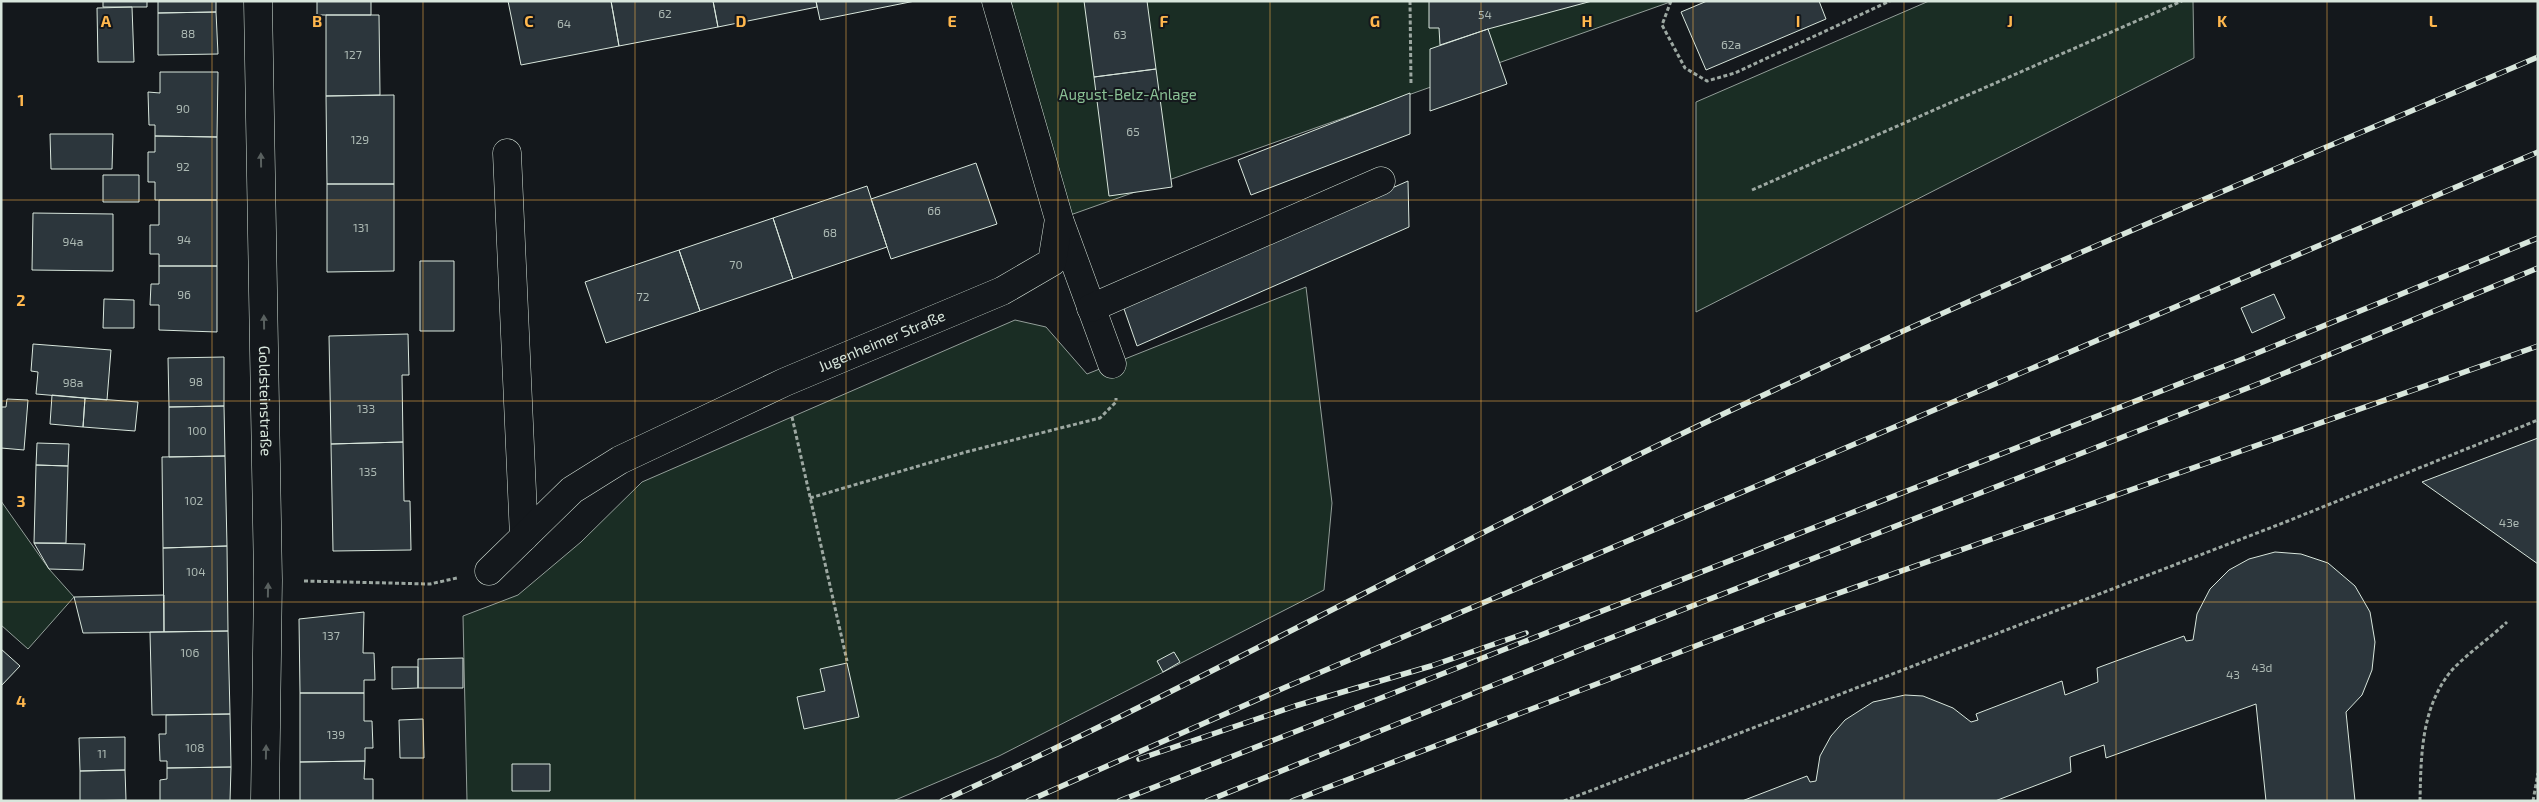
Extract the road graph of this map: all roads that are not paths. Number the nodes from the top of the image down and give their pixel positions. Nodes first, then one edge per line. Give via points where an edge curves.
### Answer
1 (258, 1) edge
2 (996, 1) edge
3 (506, 153) dead end
4 (1380, 181) dead end
5 (1059, 219) junction
6 (1091, 308) junction
7 (1112, 364) road end
8 (524, 537) junction
9 (489, 571) road end
10 (265, 801) edge

10 -> 1 street, Goldsteinstraße via 268,580
2 - 5 street, Jugenheimer Straße
3 - 8 street
4 - 6 street
5 - 6 street
5 - 8 street, Jugenheimer Straße via 1052,262 1002,291 784,382 620,460 572,490
6 - 7 street
8 - 9 street, Jugenheimer Straße

